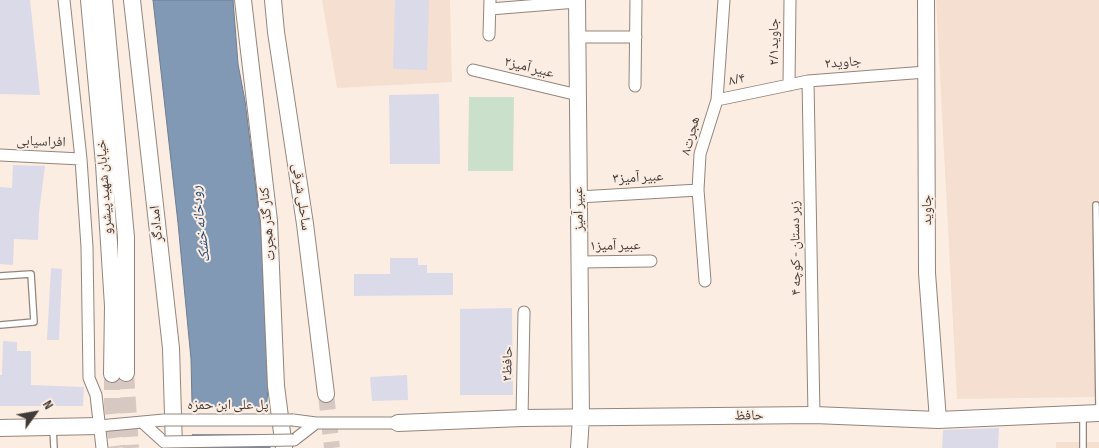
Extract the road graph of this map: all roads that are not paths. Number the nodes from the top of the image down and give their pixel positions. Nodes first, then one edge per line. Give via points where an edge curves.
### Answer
1 (64, 0) edge
2 (89, 0) edge
3 (104, 0) edge
4 (132, 0) edge
5 (242, 0) edge
6 (636, 0) edge
7 (724, 0) edge
8 (790, 0) edge
9 (926, 0) edge
10 (577, 1) edge
11 (273, 2) edge
12 (490, 5) edge
13 (489, 35) dead end
14 (578, 37) junction
15 (636, 37) junction
16 (473, 70) dead end
17 (926, 72) junction
18 (808, 81) junction
19 (789, 85) junction
20 (636, 86) dead end
21 (763, 90) joint
22 (578, 95) junction
23 (717, 100) junction
24 (0, 156) edge
25 (81, 159) junction
26 (698, 190) junction
27 (579, 196) junction
28 (1096, 204) dead end
29 (1098, 252) edge
30 (652, 261) dead end
31 (580, 262) junction
32 (0, 276) edge
33 (705, 281) dead end
34 (524, 312) dead end
35 (0, 326) edge
36 (326, 394) tunnel mouth
37 (1094, 412) edge
38 (814, 415) junction
39 (581, 417) junction
40 (522, 418) junction
41 (938, 420) junction
42 (143, 423) junction
43 (316, 423) junction
44 (398, 423) joint
45 (99, 426) junction
46 (52, 427) junction
47 (0, 428) edge
48 (289, 444) edge
49 (169, 445) edge
50 (54, 448) edge
51 (102, 448) edge
52 (579, 448) edge
53 (1083, 448) edge

1 - 25 street
2 - 3 main road, خیابان شهید پیشرو via 119,374 126,237
4 - 49 main road, امدادگر via 171,348
5 - 48 main road, کنار گذر هجرت via 269,221 276,386
6 - 15 street
7 - 23 street, هجرت۸
8 - 19 street, ۲/۱جاوید
9 - 17 main road, جاوید
10 - 12 street
10 - 14 main road, عبیر آمیز
11 - 36 main road, ساحلی شرقی
12 - 13 street
14 - 15 street
14 - 22 main road, عبیر آمیز
15 - 20 street
16 - 22 street, ۲عبیر آمیز
17 - 18 street, ۲جاوید
17 - 41 main road, جاوید via 927,273
18 - 19 street, ۲جاوید
18 - 38 street, زبر دستان - کوچه ۴
19 - 21 street, ۲جاوید
21 - 23 street, ۸/۴
22 - 27 main road, عبیر آمیز
23 - 26 street, هجرت۸ via 700,154
24 - 25 street, افراسیابی
25 - 45 street via 87,247 89,378 96,395
26 - 27 street, ۳عبیر آمیز
26 - 33 street, هجرت۸
27 - 31 main road, عبیر آمیز
28 - 29 lane
29 - 37 lane
30 - 31 street, ۱عبیر آمیز
31 - 39 main road, عبیر آمیز
32 - 35 lane via 31,274 34,322
34 - 40 street, ۲حافظ
37 - 41 main road, حافظ
37 - 53 lane
38 - 39 main road, حافظ
38 - 41 main road, حافظ
39 - 40 main road, حافظ
39 - 52 main road, عبیر آمیز
40 - 44 main road, حافظ
42 - 43 street, پل علی ابن حمزه, bridge via 164,420 293,420
42 - 45 street, پل علی ابن حمزه
42 - 49 street
43 - 44 street, پل علی ابن حمزه
43 - 48 street
45 - 46 main road
45 - 51 street
46 - 47 main road
46 - 50 lane
48 - 49 street, bridge

